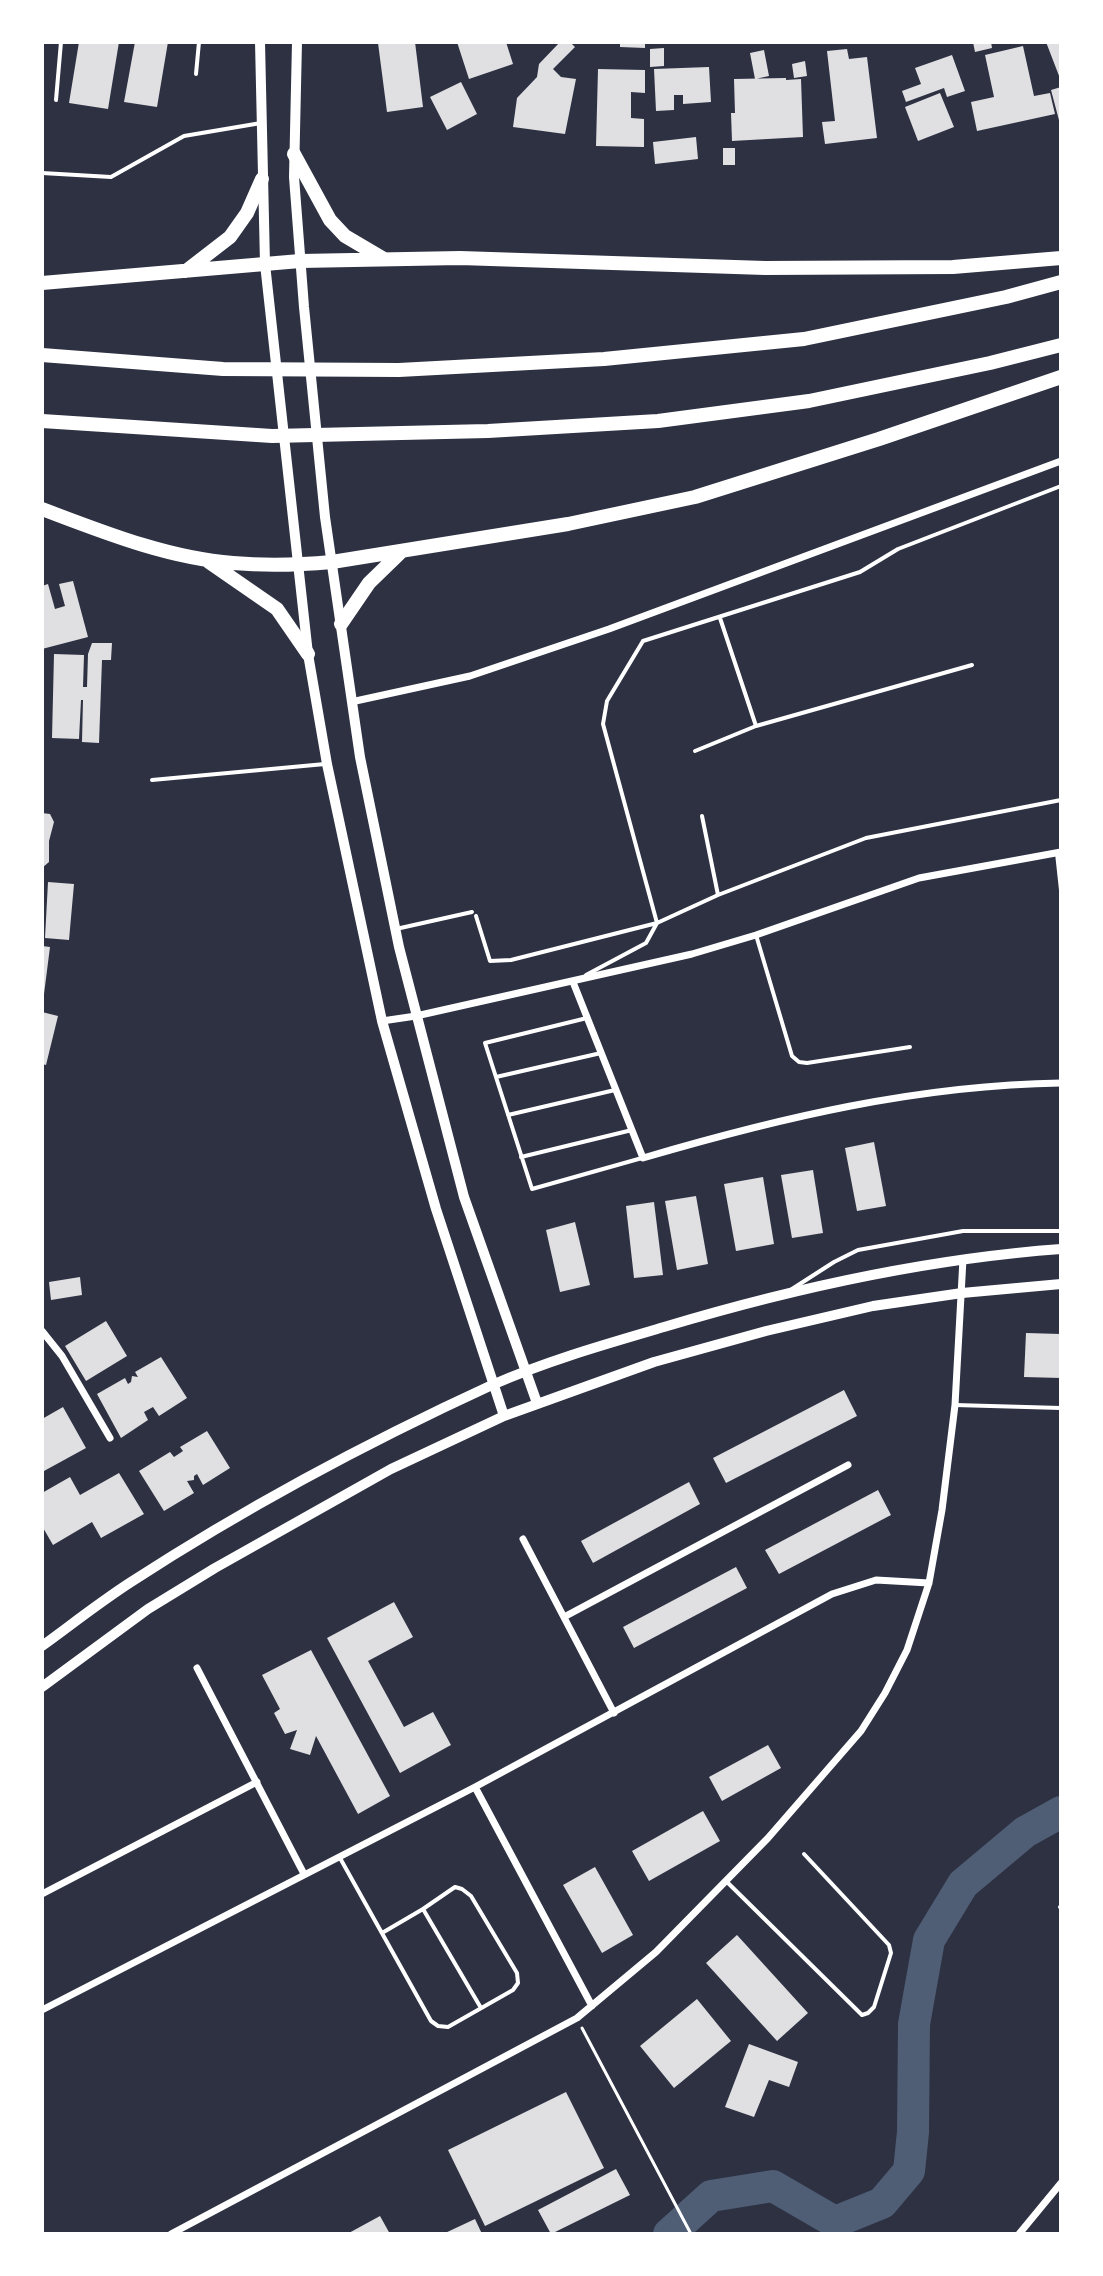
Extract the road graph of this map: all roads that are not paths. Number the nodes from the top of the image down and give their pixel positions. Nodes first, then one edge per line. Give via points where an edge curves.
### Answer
1 (61, 42) edge
2 (199, 42) edge
3 (260, 42) edge
4 (297, 42) edge
5 (196, 74) dead end
6 (56, 100) dead end
7 (261, 123) junction
8 (294, 154) junction
9 (42, 173) edge
10 (262, 179) junction
11 (1061, 258) edge
12 (384, 260) junction
13 (300, 261) junction
14 (265, 264) junction
15 (186, 271) junction
16 (1061, 282) edge
17 (42, 283) edge
18 (1061, 345) edge
19 (42, 355) edge
20 (1061, 377) edge
21 (42, 421) edge
22 (1061, 461) edge
23 (1061, 486) edge
24 (42, 509) edge
25 (402, 551) junction
26 (206, 559) junction
27 (332, 562) junction
28 (298, 565) junction
29 (720, 618) junction
30 (341, 624) junction
31 (308, 654) junction
32 (972, 665) dead end
33 (351, 702) junction
34 (756, 726) junction
35 (695, 751) dead end
36 (327, 764) junction
37 (152, 780) dead end
38 (1061, 800) edge
39 (702, 816) dead end
40 (1059, 852) edge
41 (1061, 890) edge
42 (718, 895) junction
43 (657, 923) junction
44 (395, 929) junction
45 (756, 935) junction
46 (573, 982) junction
47 (416, 1016) junction
48 (587, 1018) junction
49 (382, 1021) junction
50 (910, 1047) dead end
51 (601, 1053) junction
52 (496, 1077) junction
53 (1061, 1083) edge
54 (616, 1090) junction
55 (508, 1115) junction
56 (632, 1130) junction
57 (521, 1157) junction
58 (643, 1158) junction
59 (1061, 1231) edge
60 (1061, 1249) edge
61 (963, 1259) junction
62 (1061, 1284) edge
63 (786, 1293) junction
64 (962, 1293) junction
65 (42, 1331) edge
66 (526, 1372) junction
67 (493, 1385) junction
68 (537, 1403) junction
69 (955, 1405) junction
70 (1061, 1408) edge
71 (504, 1416) junction
72 (110, 1438) dead end
73 (848, 1465) dead end
74 (523, 1539) dead end
75 (929, 1583) junction
76 (564, 1617) junction
77 (42, 1646) edge
78 (197, 1668) dead end
79 (42, 1687) edge
80 (614, 1713) junction
81 (257, 1782) junction
82 (475, 1787) junction
83 (804, 1854) dead end
84 (339, 1856) junction
85 (304, 1874) junction
86 (726, 1881) junction
87 (42, 1894) edge
88 (423, 1909) junction
89 (382, 1933) junction
90 (592, 2006) junction
91 (481, 2008) junction
92 (42, 2010) edge
93 (1061, 2183) edge
94 (171, 2234) edge
95 (1019, 2234) edge

1 - 6 lane
2 - 5 lane
3 - 7 main road
4 - 8 main road
7 - 9 lane via 184,136 111,177
7 - 10 main road
8 - 12 highway via 330,220
8 - 13 main road
10 - 14 main road
10 - 15 highway via 230,237
11 - 12 highway via 953,267 780,268
12 - 13 highway
13 - 14 highway
13 - 27 main road
14 - 15 highway
14 - 28 main road
15 - 17 highway
16 - 19 highway via 804,339 604,359 399,370 252,369
18 - 21 highway via 809,401 658,421 272,436
20 - 25 highway via 695,497
22 - 33 street via 609,629 484,671
23 - 29 lane via 898,549 860,572
24 - 26 highway via 127,541
25 - 27 highway
25 - 30 highway via 369,583
26 - 28 highway
26 - 31 highway via 277,609
27 - 28 highway
27 - 30 main road
28 - 31 main road
29 - 34 lane
29 - 43 lane via 643,641 607,701 603,724
30 - 33 main road
31 - 36 main road
32 - 34 lane
33 - 44 main road
34 - 35 lane
36 - 37 lane
36 - 49 main road
38 - 42 lane via 866,838
39 - 42 lane
40 - 41 lane
40 - 45 street via 919,878
42 - 43 lane
43 - 44 lane via 490,961 474,914
43 - 46 lane via 646,943
44 - 47 main road
45 - 46 street
45 - 50 lane via 792,1056 799,1062
46 - 47 street
46 - 48 street
47 - 49 street
47 - 66 main road via 464,1197
48 - 51 street
48 - 52 lane via 485,1043
49 - 67 main road
51 - 52 lane
51 - 54 street
52 - 55 lane
53 - 58 street via 1003,1084 881,1100 748,1127
54 - 55 lane
54 - 56 street
55 - 57 lane
56 - 57 lane
56 - 58 street
57 - 58 lane via 532,1189
59 - 63 lane via 963,1231 858,1250
60 - 61 main road
61 - 63 main road
61 - 64 street
62 - 64 main road
63 - 66 main road
64 - 68 main road via 873,1306 766,1331 654,1362
64 - 69 street
65 - 72 street
66 - 67 main road
66 - 68 main road
67 - 71 main road
67 - 77 main road via 253,1509 129,1583
68 - 71 main road
69 - 70 lane
69 - 75 street
71 - 79 main road via 391,1469 215,1568 148,1609
73 - 76 street
74 - 76 street
75 - 80 street via 876,1580 832,1594
75 - 86 street via 907,1650 861,1731
76 - 80 street
78 - 81 street
80 - 82 street
81 - 85 street
81 - 87 street
82 - 84 street
82 - 90 street
83 - 86 lane via 889,1945 891,1953 868,2013 862,2015
84 - 85 street
84 - 89 lane
85 - 92 street
86 - 90 street via 656,1952
88 - 89 lane
88 - 91 lane
88 - 91 lane via 455,1887 462,1889 517,1973 513,1990
89 - 91 lane via 431,2021 448,2027
90 - 94 street
93 - 95 street

